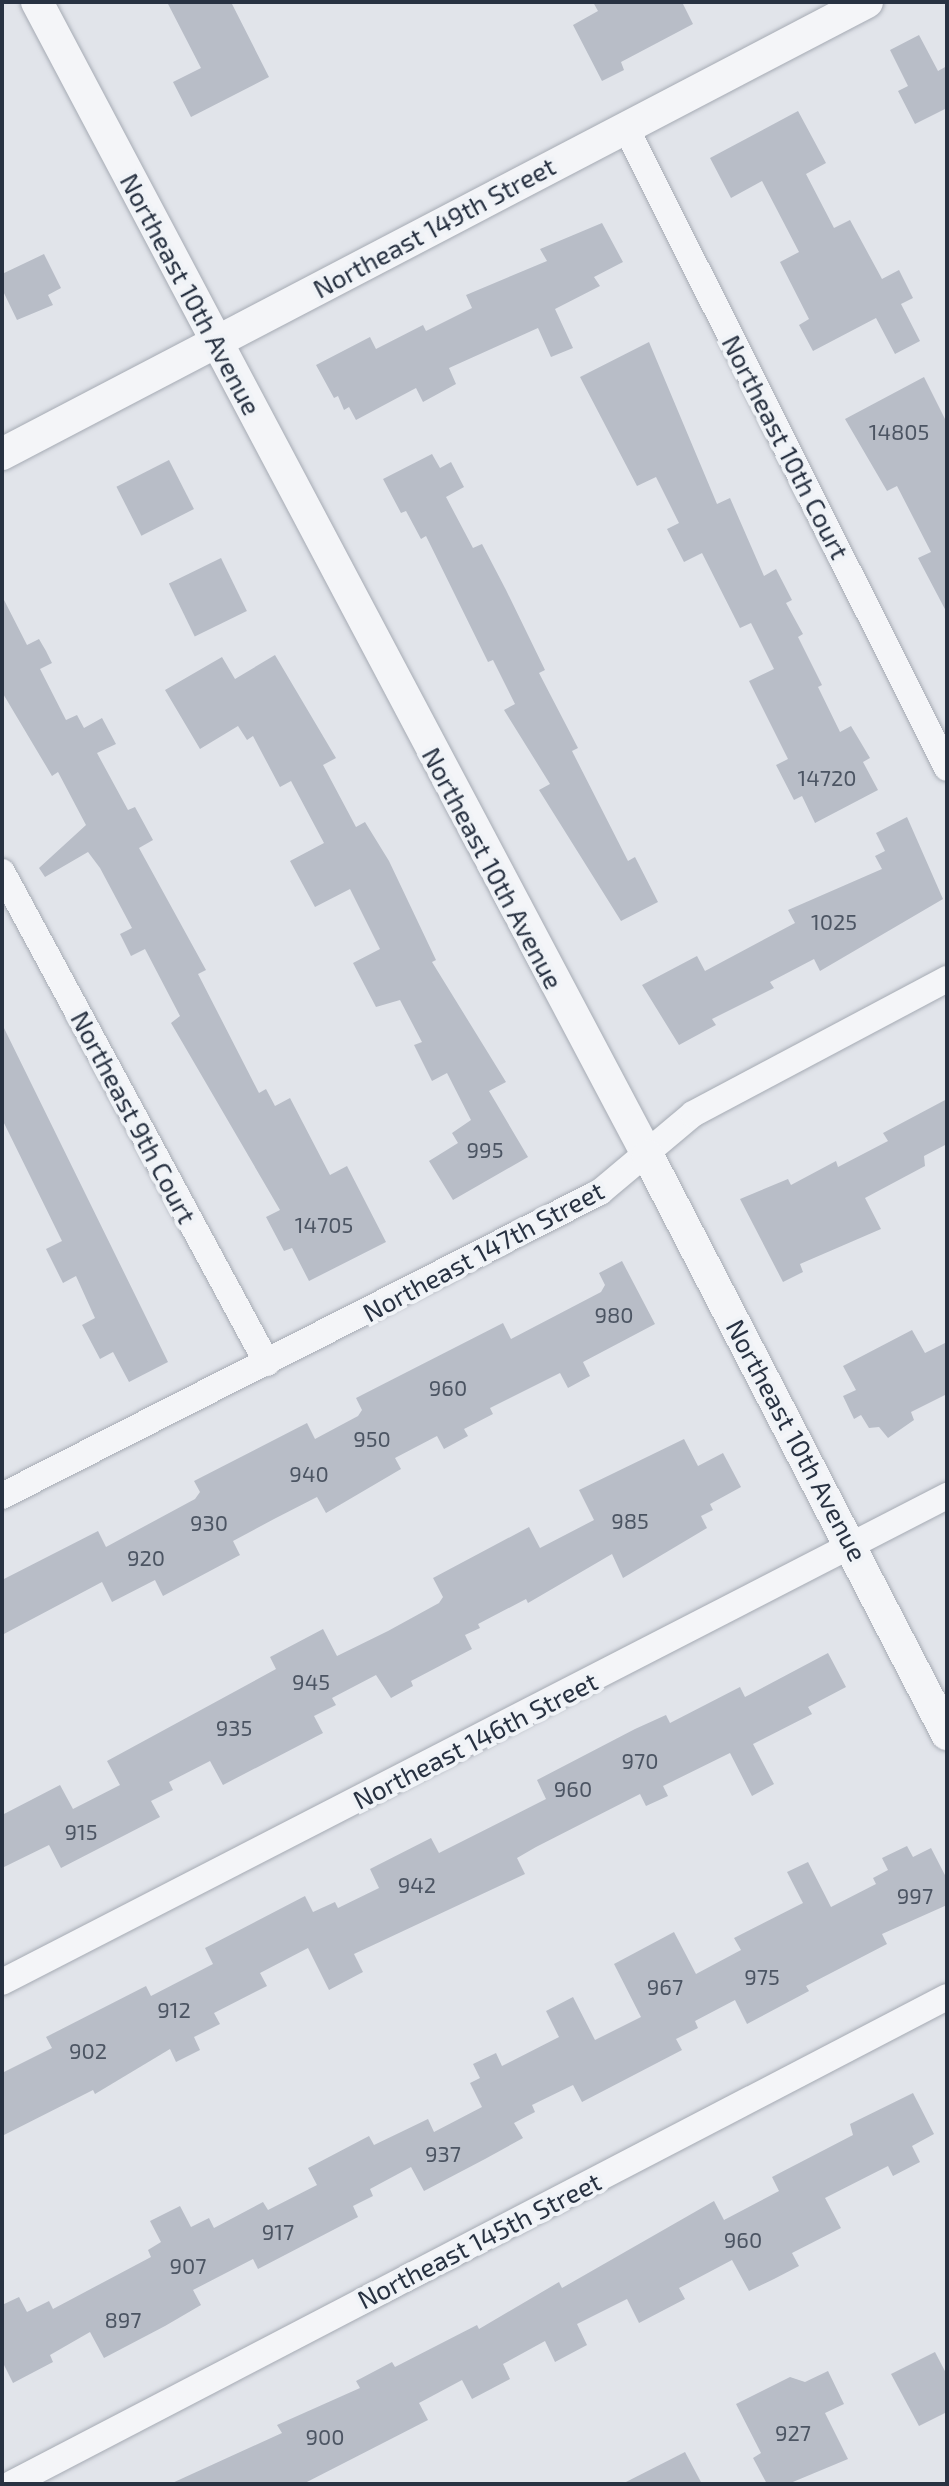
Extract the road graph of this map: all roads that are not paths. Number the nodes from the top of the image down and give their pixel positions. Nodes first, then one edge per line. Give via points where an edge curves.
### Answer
1 (37, 2) edge
2 (867, 2) edge
3 (625, 126) junction
4 (216, 344) junction
5 (2, 454) edge
6 (947, 768) edge
7 (2, 872) edge
8 (947, 979) edge
9 (648, 1156) junction
10 (267, 1363) junction
11 (2, 1496) edge
12 (947, 1496) edge
13 (853, 1546) junction
14 (947, 1734) edge
15 (2, 1982) edge
16 (947, 1997) edge
17 (11, 2484) edge

1 - 4 street, Northeast 10th Avenue
2 - 3 street, Northeast 149th Street
3 - 4 street, Northeast 149th Street
3 - 6 street, Northeast 10th Court
4 - 5 street, Northeast 149th Street
4 - 9 street, Northeast 10th Avenue
7 - 10 street, Northeast 9th Court
8 - 9 street, Northeast 147th Street via 693,1114
9 - 10 street, Northeast 147th Street via 600,1192
9 - 13 street, Northeast 10th Avenue
10 - 11 street, Northeast 147th Street
12 - 13 street, Northeast 146th Street
13 - 14 street, Northeast 10th Avenue
13 - 15 street, Northeast 146th Street
16 - 17 street, Northeast 145th Street

